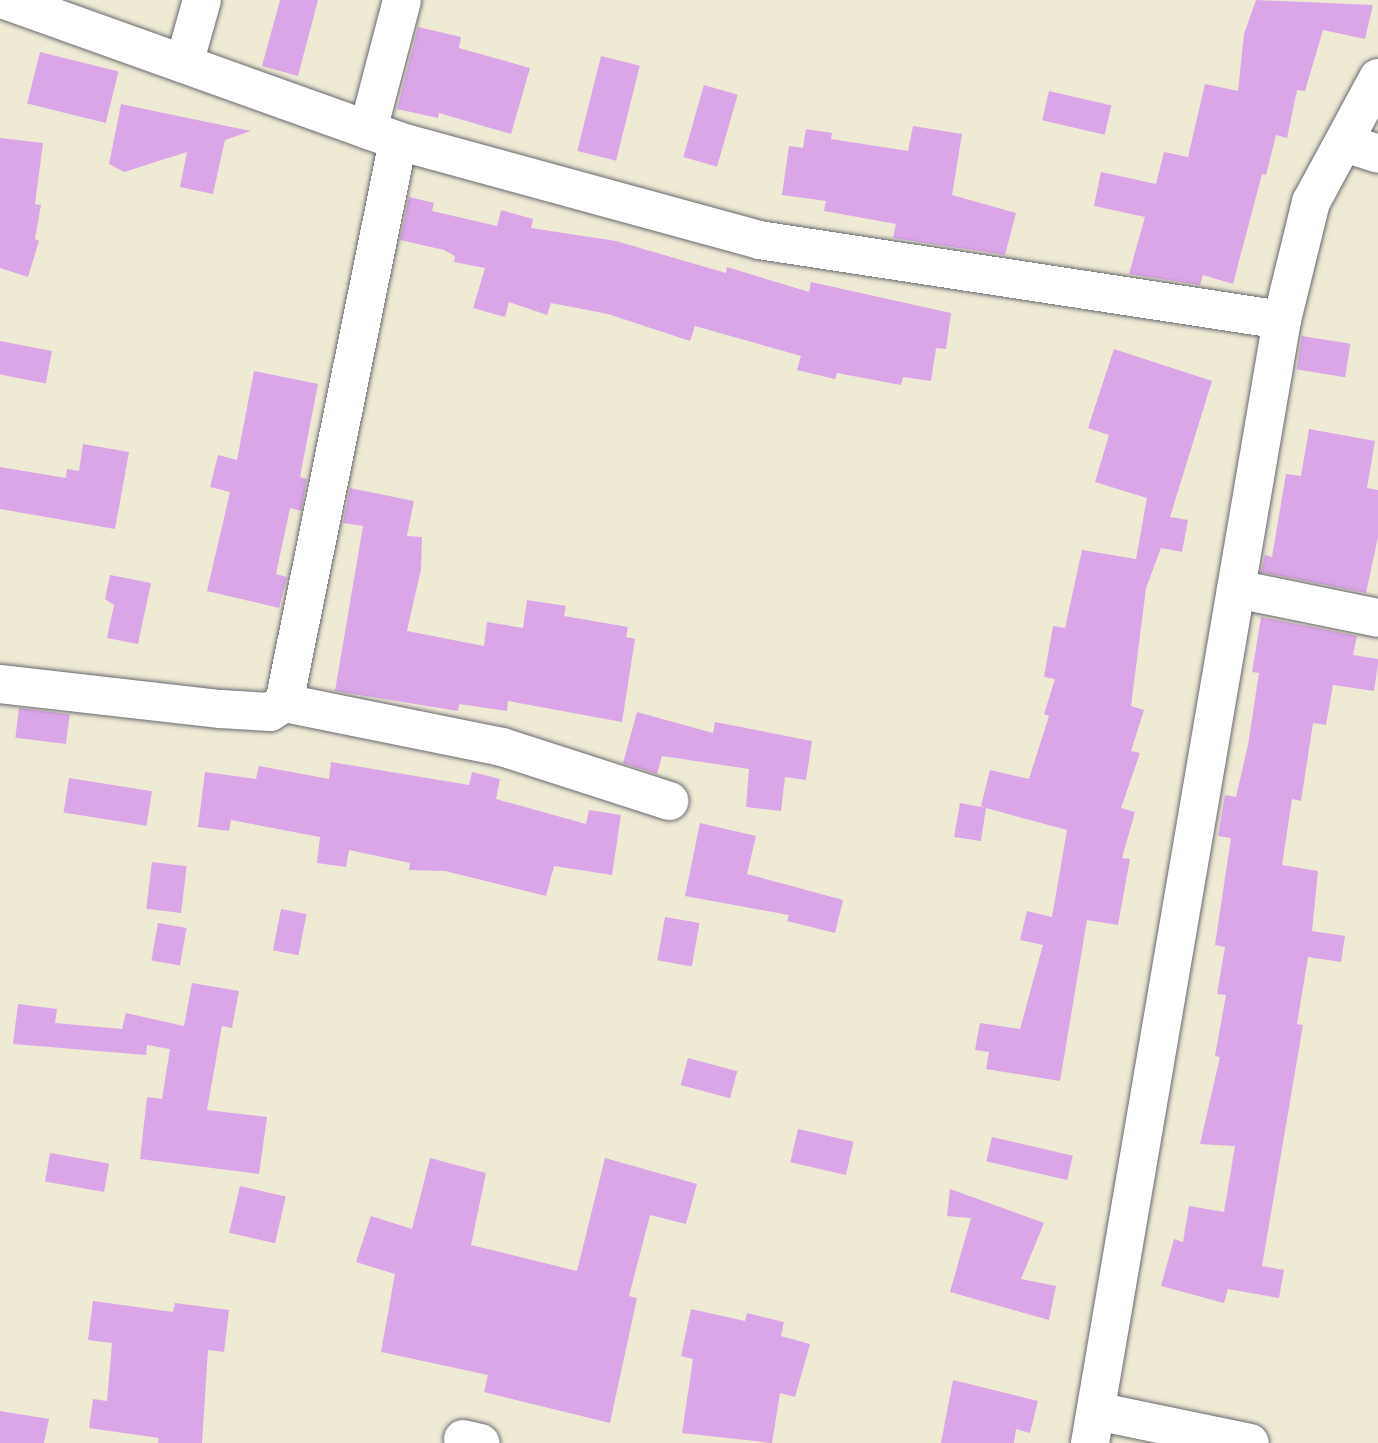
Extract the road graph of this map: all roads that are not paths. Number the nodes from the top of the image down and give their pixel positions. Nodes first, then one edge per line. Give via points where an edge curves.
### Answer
1 (5, 0) edge
2 (202, 0) edge
3 (402, 0) edge
4 (184, 64) junction
5 (1378, 78) edge
6 (383, 135) junction
7 (1362, 148) edge
8 (1282, 320) junction
9 (1236, 589) junction
10 (1378, 618) edge
11 (0, 684) edge
12 (284, 703) junction
13 (669, 801) dead end
14 (1093, 1427) edge
15 (1250, 1443) edge

1 - 4 street
2 - 4 street
3 - 6 street
4 - 6 street
5 - 7 street
6 - 8 street via 759,240
6 - 12 street
7 - 8 street via 1311,202
8 - 9 street
9 - 10 street
9 - 14 street
11 - 12 street via 221,709 270,712
12 - 13 street via 502,747
14 - 15 street

